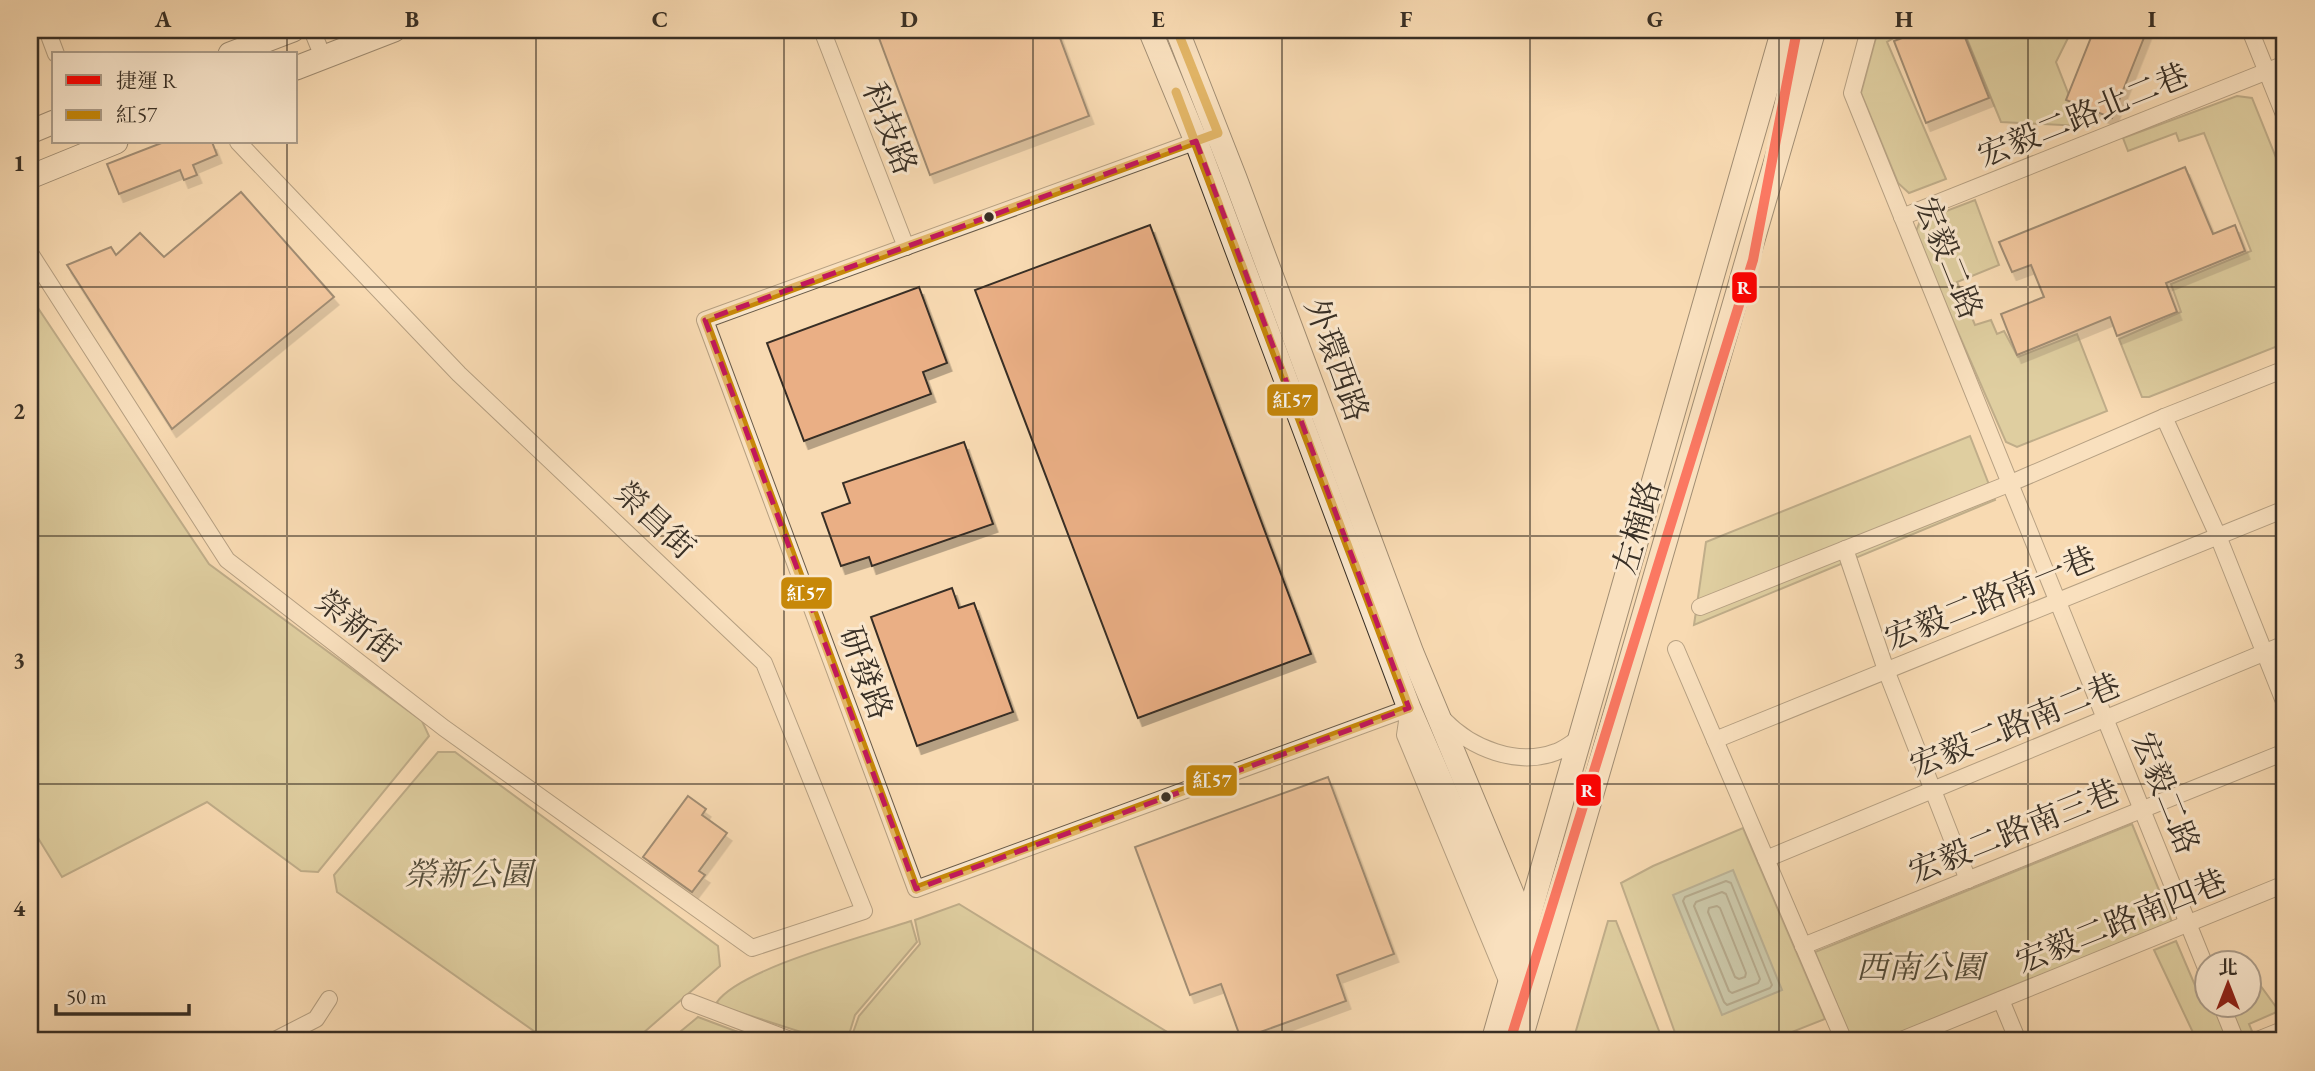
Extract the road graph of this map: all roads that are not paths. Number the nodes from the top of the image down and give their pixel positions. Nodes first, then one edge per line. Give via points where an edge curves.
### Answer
1 (47, 30) edge
2 (293, 30) edge
3 (312, 30) edge
4 (394, 30) edge
5 (822, 30) edge
6 (1150, 30) edge
7 (1177, 30) edge
8 (1783, 30) edge
9 (1814, 30) edge
10 (1869, 30) edge
11 (2250, 30) edge
12 (55, 52) edge
13 (235, 52) edge
14 (323, 57) junction
15 (2285, 64) edge
16 (298, 67) edge
17 (2267, 72) junction
18 (2285, 117) edge
19 (52, 123) edge
20 (30, 132) edge
21 (1218, 133) junction
22 (1196, 141) junction
23 (111, 144) edge
24 (240, 144) edge
25 (30, 177) edge
26 (1902, 217) junction
27 (906, 247) junction
28 (30, 253) edge
29 (2285, 369) edge
30 (2164, 417) junction
31 (2011, 483) junction
32 (2285, 509) edge
33 (2218, 536) junction
34 (1845, 550) junction
35 (2058, 601) junction
36 (1700, 607) dead end
37 (2285, 644) edge
38 (1676, 649) dead end
39 (2264, 652) junction
40 (1886, 670) junction
41 (2285, 704) edge
42 (1409, 708) junction
43 (1436, 712) junction
44 (2105, 718) junction
45 (1581, 737) junction
46 (1715, 740) junction
47 (2285, 752) edge
48 (1933, 790) junction
49 (2142, 809) junction
50 (1766, 859) junction
51 (1968, 880) junction
52 (2285, 884) edge
53 (2188, 923) junction
54 (1527, 925) junction
55 (1803, 946) junction
56 (752, 948) joint
57 (2199, 948) edge
58 (1517, 957) junction
59 (1544, 962) junction
60 (1510, 987) junction
61 (1534, 997) junction
62 (329, 999) dead end
63 (2001, 1000) junction
64 (690, 1002) dead end
65 (2227, 1018) edge
66 (2285, 1029) edge
67 (1522, 1032) edge
68 (274, 1041) edge
69 (793, 1041) edge
70 (1493, 1041) edge
71 (1844, 1041) edge
72 (1899, 1041) edge
73 (2018, 1041) edge
74 (2236, 1041) edge
75 (2255, 1041) edge

1 - 12 street
2 - 13 street
3 - 14 street
4 - 14 street
5 - 27 street, 科技路
6 - 22 street, 外環西路
7 - 21 street, 外環西路
8 - 45 street, 左楠路
9 - 59 street, 左楠路
10 - 26 street, 宏毅二路 via 1852,93
11 - 17 street
14 - 16 street
15 - 17 street, 宏毅二路北二巷
17 - 18 street
17 - 26 street, 宏毅二路北二巷
19 - 20 street
21 - 22 street
21 - 43 street, 外環西路
22 - 27 street
22 - 42 street, 外環西路
23 - 25 street
24 - 56 street, 榮昌街 via 459,374 764,663 864,911
26 - 31 street, 宏毅二路
27 - 42 street, 研發路 via 705,320 916,889
28 - 56 street, 榮新街 via 227,560 444,728
29 - 30 street
30 - 31 street
30 - 33 street
31 - 34 street
31 - 35 street, 宏毅二路
32 - 33 street, 宏毅二路南一巷
33 - 35 street, 宏毅二路南一巷
33 - 39 street
34 - 36 street
34 - 40 street
35 - 40 street, 宏毅二路南一巷
35 - 44 street, 宏毅二路
37 - 39 street, 宏毅二路南二巷
38 - 46 street
39 - 41 street
39 - 44 street, 宏毅二路南二巷
40 - 46 street, 宏毅二路南一巷
40 - 48 street
42 - 58 street, 外環西路
42 - 60 street, 外環西路 via 1405,734
43 - 45 street, 外環西路 via 1454,731 1477,744 1520,757 1557,752
43 - 54 street, 外環西路
44 - 48 street, 宏毅二路南二巷
44 - 49 street, 宏毅二路
45 - 54 street, 左楠路
46 - 50 street
47 - 49 street, 宏毅二路南三巷
48 - 50 street, 宏毅二路南二巷
48 - 51 street
49 - 51 street, 宏毅二路南三巷
49 - 53 street, 宏毅二路
50 - 55 street
51 - 55 street, 宏毅二路南三巷
52 - 53 street, 宏毅二路南四巷
53 - 57 street, 宏毅二路
53 - 63 street, 宏毅二路南四巷
54 - 58 street, 左楠路
54 - 59 street, 外環西路
55 - 71 street
58 - 60 street, 左楠路
58 - 61 street, 外環西路
59 - 61 street, 左楠路
60 - 67 street, 外環西路
60 - 70 street, 左楠路
61 - 67 street, 左楠路
62 - 68 street via 316,1019
63 - 72 street, 宏毅二路南四巷
63 - 73 street
64 - 69 street
65 - 74 street
66 - 75 street

